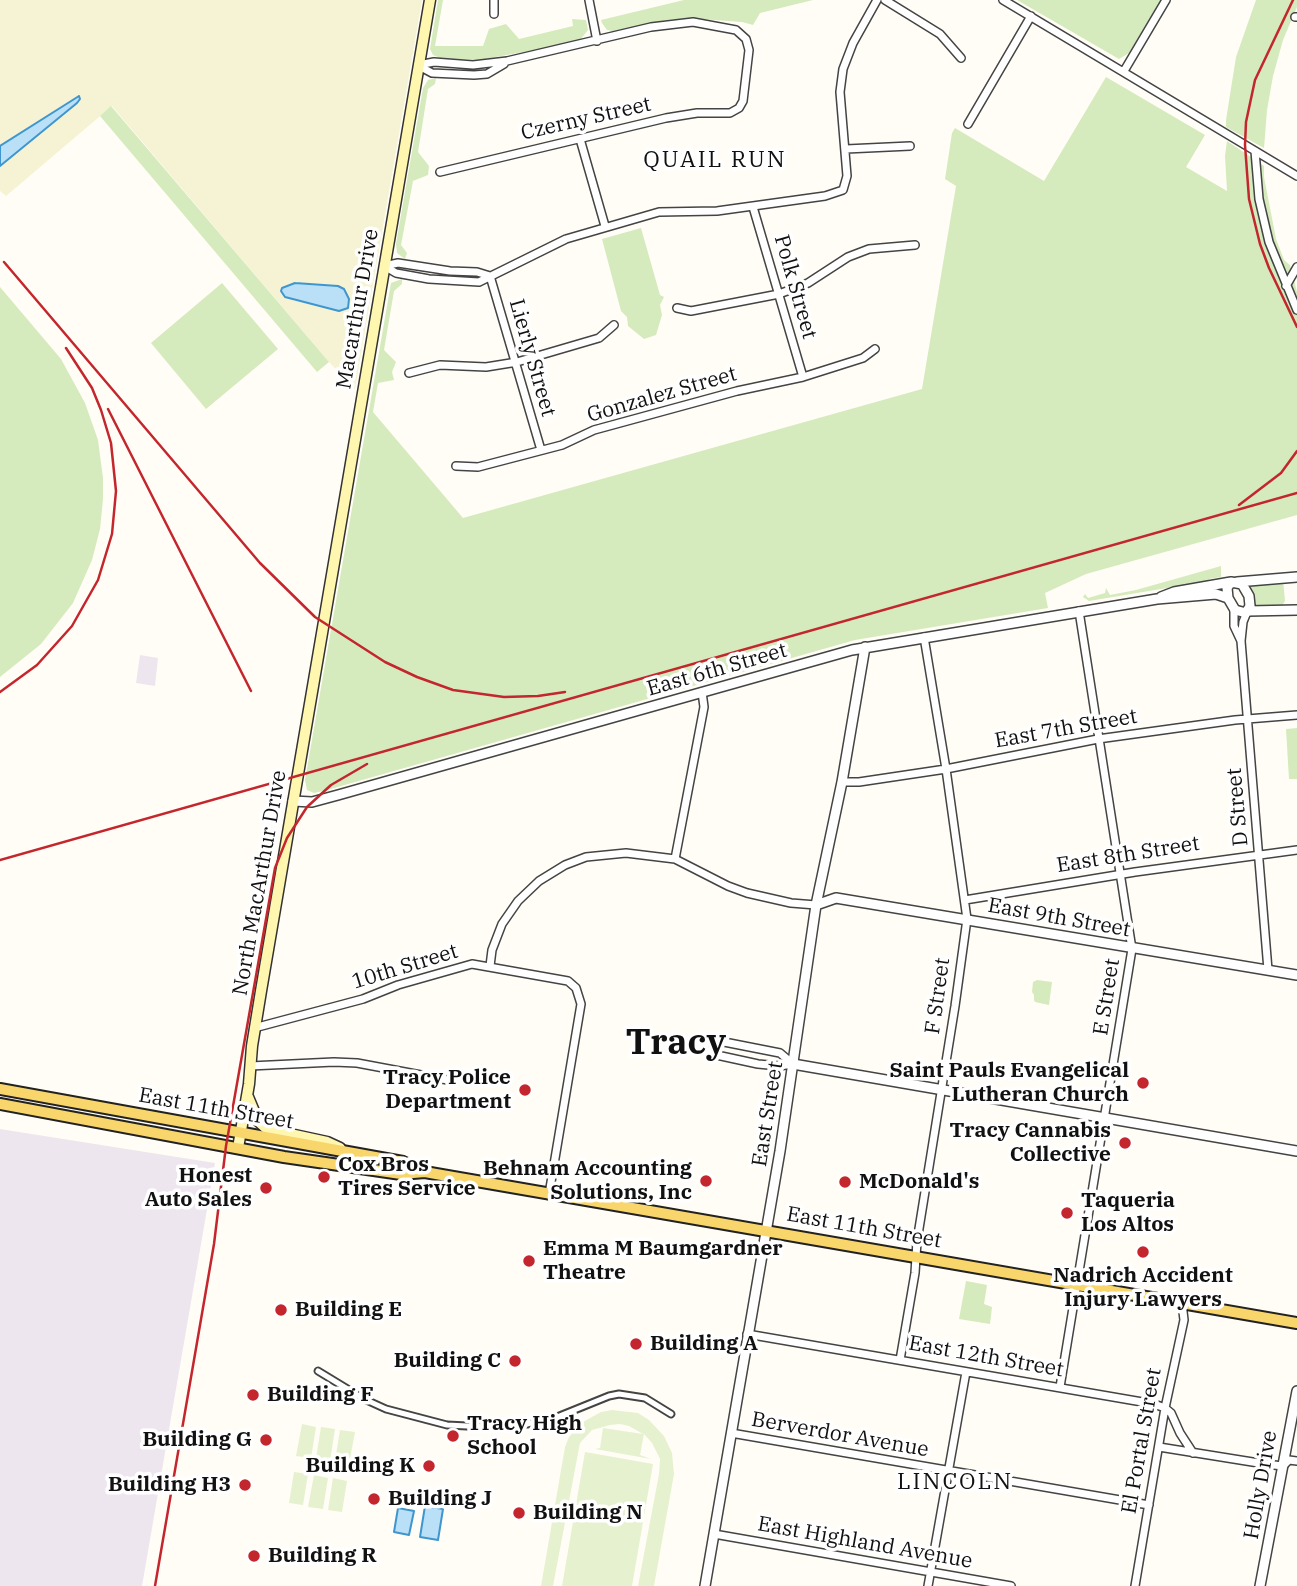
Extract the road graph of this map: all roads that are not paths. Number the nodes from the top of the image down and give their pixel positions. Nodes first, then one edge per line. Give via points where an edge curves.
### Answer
1 (430, 0) edge
2 (494, 0) edge
3 (589, 0) edge
4 (877, 0) edge
5 (885, 0) edge
6 (1003, 0) edge
7 (1166, 0) edge
8 (494, 14) dead end
9 (1031, 16) junction
10 (597, 41) junction
11 (961, 58) dead end
12 (418, 65) junction
13 (1124, 71) junction
14 (968, 124) dead end
15 (580, 139) junction
16 (910, 146) dead end
17 (846, 149) junction
18 (1255, 151) junction
19 (440, 172) dead end
20 (1297, 176) edge
21 (753, 207) junction
22 (606, 226) junction
23 (915, 245) dead end
24 (384, 266) junction
25 (1297, 267) edge
26 (490, 276) junction
27 (1286, 286) junction
28 (779, 294) junction
29 (677, 309) dead end
30 (1297, 310) edge
31 (614, 325) dead end
32 (875, 349) dead end
33 (517, 362) junction
34 (408, 373) dead end
35 (803, 377) junction
36 (541, 450) junction
37 (456, 466) dead end
38 (1297, 577) edge
39 (1234, 582) junction
40 (1228, 598) junction
41 (1157, 599) junction
42 (1234, 609) junction
43 (1297, 610) edge
44 (1079, 611) junction
45 (1247, 611) junction
46 (323, 624) joint
47 (924, 637) junction
48 (1241, 640) junction
49 (864, 647) junction
50 (702, 692) junction
51 (1297, 715) edge
52 (1247, 720) junction
53 (1098, 739) junction
54 (946, 769) junction
55 (842, 782) junction
56 (293, 801) junction
57 (1297, 850) edge
58 (1260, 853) junction
59 (675, 859) junction
60 (1121, 874) junction
61 (965, 900) junction
62 (816, 905) junction
63 (967, 919) junction
64 (1132, 948) junction
65 (490, 966) junction
66 (1268, 970) junction
67 (1297, 975) edge
68 (254, 1028) junction
69 (793, 1064) junction
70 (250, 1066) junction
71 (453, 1081) dead end
72 (0, 1089) edge
73 (942, 1090) junction
74 (248, 1093) junction
75 (0, 1104) edge
76 (1105, 1118) junction
77 (241, 1132) junction
78 (238, 1149) junction
79 (1297, 1151) edge
80 (350, 1153) junction
81 (425, 1172) junction
82 (549, 1194) junction
83 (766, 1231) junction
84 (916, 1257) junction
85 (1077, 1285) junction
86 (1182, 1303) junction
87 (1297, 1323) edge
88 (747, 1334) junction
89 (900, 1360) junction
90 (318, 1371) dead end
91 (966, 1372) junction
92 (1060, 1387) junction
93 (1297, 1391) edge
94 (1166, 1408) junction
95 (671, 1413) dead end
96 (731, 1433) junction
97 (1159, 1447) junction
98 (1194, 1453) junction
99 (1297, 1461) edge
100 (1283, 1466) junction
101 (948, 1472) junction
102 (1149, 1505) junction
103 (714, 1534) junction
104 (931, 1572) junction
105 (705, 1586) edge
106 (928, 1586) edge
107 (1011, 1586) edge
108 (1135, 1586) edge
109 (1261, 1586) edge

1 - 12 main road, Macarthur Drive
2 - 8 street
3 - 10 street
4 - 17 street via 844,69 841,92
5 - 11 street via 940,34
6 - 9 street
7 - 13 street
9 - 13 street
9 - 14 street
10 - 12 street via 507,61
10 - 15 street, Czerny Street via 693,22 736,30 749,50 743,101 730,113 666,118
12 - 24 main road, Macarthur Drive
13 - 18 street
15 - 19 street, Czerny Street
15 - 22 street
16 - 17 street
17 - 21 street via 843,190
18 - 20 street
18 - 27 street via 1264,219
21 - 22 street via 659,212
21 - 28 street, Polk Street
22 - 26 street via 566,239
23 - 28 street via 869,249
24 - 26 street via 398,263
24 - 46 main road, Macarthur Drive
25 - 27 street
26 - 33 street, Lierly Street
27 - 30 street
28 - 29 street via 691,312
28 - 35 street, Polk Street
31 - 33 street via 599,338
32 - 35 street, Gonzalez Street via 863,358
33 - 34 street via 486,367 440,365
33 - 36 street, Lierly Street
35 - 36 street, Gonzalez Street via 633,419
36 - 37 street, Gonzalez Street via 478,467
38 - 39 street, East 6th Street
39 - 40 street via 1227,588
39 - 41 street, East 6th Street
39 - 45 street via 1242,584 1249,596
40 - 41 street, East 6th Street via 1216,594
40 - 42 street
41 - 44 street, East 6th Street
42 - 45 street
42 - 48 street, D Street via 1234,626
43 - 45 street
44 - 47 street, East 6th Street
44 - 53 street, E Street
45 - 48 street, D Street
46 - 56 main road, North MacArthur Drive
47 - 49 street, East 6th Street
47 - 54 street, F Street
48 - 52 street, D Street
49 - 50 street, East 6th Street
49 - 55 street, East Street
50 - 56 street, East 6th Street via 325,799
50 - 59 street via 704,707
51 - 52 street, East 7th Street
52 - 53 street, East 7th Street
52 - 58 street, D Street
53 - 54 street, East 7th Street
53 - 60 street, E Street
54 - 55 street, East 7th Street
54 - 61 street, F Street
55 - 62 street, East Street
56 - 68 main road, North MacArthur Drive
57 - 58 street, East 8th Street
58 - 60 street, East 8th Street
58 - 66 street, D Street
59 - 62 street via 747,893
59 - 65 street via 607,854 565,865 518,901 502,924
60 - 61 street, East 8th Street
60 - 64 street, E Street
61 - 63 street, F Street
62 - 63 street, East 9th Street via 836,898
62 - 69 street, East Street
63 - 64 street, East 9th Street
63 - 73 street, F Street
64 - 66 street, East 9th Street
64 - 76 street, E Street
65 - 68 street, 10th Street via 460,966 363,999
65 - 82 street, 10th Street via 568,981 580,995
66 - 67 street, East 9th Street
68 - 70 main road, North MacArthur Drive
69 - 69 street via 780,1053 715,1040 701,1046 712,1054 746,1061
69 - 73 street
69 - 83 street, East Street
70 - 71 street via 357,1063
70 - 74 main road, North MacArthur Drive
72 - 77 main road, East 11th Street
73 - 76 street
73 - 84 street, F Street
74 - 77 main road, North MacArthur Drive
74 - 80 main road via 258,1121 267,1129 327,1142
75 - 78 main road, East 11th Street
76 - 79 street
76 - 85 street, E Street
77 - 78 main road, North MacArthur Drive
77 - 80 main road, East 11th Street
78 - 81 main road, East 11th Street via 401,1174
80 - 81 main road, East 11th Street via 403,1162
81 - 82 main road, East 11th Street
82 - 83 main road, East 11th Street
83 - 84 main road, East 11th Street
83 - 88 street, East Street
84 - 85 main road, East 11th Street
84 - 89 street, F Street
85 - 86 main road, East 11th Street
85 - 92 street, E Street
86 - 87 main road, East 11th Street
86 - 94 street, El Portal Street via 1184,1320
88 - 89 street, East 12th Street
88 - 96 street, East Street
89 - 91 street, East 12th Street
90 - 95 street via 375,1405 447,1425 527,1424 619,1394 645,1398
91 - 92 street, East 12th Street
91 - 101 street
92 - 94 street, East 12th Street
93 - 100 street, Holly Drive
94 - 97 street, El Portal Street
94 - 98 street
96 - 101 street, Berverdor Avenue
96 - 103 street, East Street
97 - 98 street
97 - 102 street, El Portal Street
98 - 100 street
99 - 100 street via 1289,1460
100 - 109 street, Holly Drive
101 - 102 street, Berverdor Avenue
101 - 104 street
102 - 108 street, El Portal Street
103 - 104 street, East Highland Avenue
103 - 105 street, East Street
104 - 106 street
104 - 107 street, East Highland Avenue

